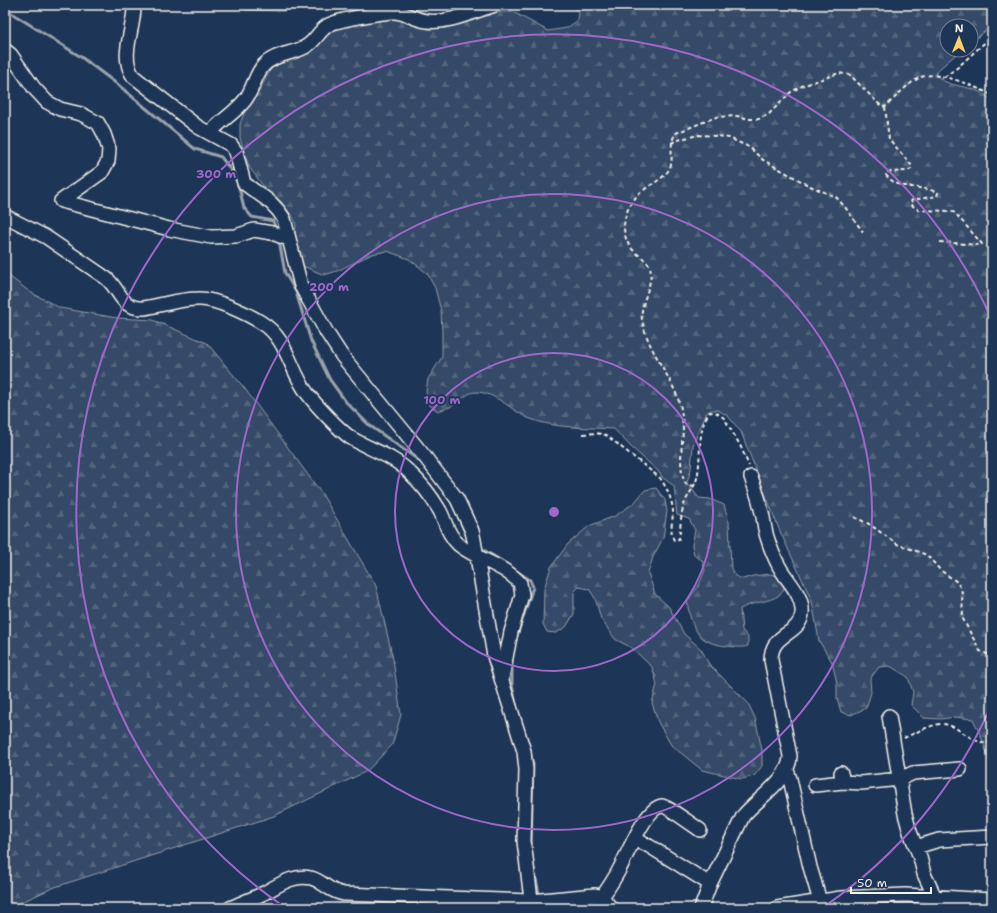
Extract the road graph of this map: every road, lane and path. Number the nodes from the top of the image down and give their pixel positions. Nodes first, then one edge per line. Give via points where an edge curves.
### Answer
1 (134, 5) edge
2 (494, 5) edge
3 (992, 36) edge
4 (5, 50) edge
5 (944, 77) junction
6 (992, 95) edge
7 (885, 107) junction
8 (210, 133) junction
9 (671, 143) junction
10 (5, 216) edge
11 (863, 232) dead end
12 (288, 239) junction
13 (940, 242) dead end
14 (583, 434) dead end
15 (751, 477) joint
16 (694, 486) junction
17 (854, 517) dead end
18 (476, 549) junction
19 (992, 656) edge
20 (502, 682) junction
21 (890, 716) dead end
22 (893, 742) junction
23 (992, 742) edge
24 (960, 768) dead end
25 (787, 770) junction
26 (900, 779) junction
27 (815, 785) dead end
28 (700, 830) dead end
29 (992, 837) edge
30 (635, 839) junction
31 (916, 847) junction
32 (710, 884) junction
33 (602, 896) junction
34 (992, 900) edge
35 (938, 902) edge
36 (540, 903) edge
37 (821, 904) edge
38 (230, 908) edge
39 (611, 908) edge
40 (701, 908) edge
41 (777, 908) edge

1 - 8 street via 128,46 130,71 198,127
2 - 8 street via 449,20 427,21 394,12 333,22 324,27 306,47 265,64 239,108
3 - 5 path
4 - 12 street via 47,102 98,123 104,134 109,149 108,162 102,172 61,202 211,237 236,236 254,230
5 - 6 path via 977,87
5 - 7 path via 922,77
7 - 9 path via 850,75 839,73 791,92 765,117 754,120 737,116 716,117 676,133
7 - 13 path via 889,139 912,166 908,171 887,172 886,175 898,184 938,193 937,196 912,200 910,204 919,210 955,213 982,244
8 - 12 street via 231,145 236,152 244,183 280,211
9 - 11 path via 698,135 718,136 739,142 763,160 836,197
9 - 16 path via 668,172 637,196 627,212 623,228 626,240 650,266 651,279 642,309 642,320 652,348 677,394 683,422 682,477 686,484
10 - 18 street via 46,237 106,278 130,306 138,309 190,299 204,299 230,307 272,329 307,393 340,429 408,470 436,504 454,540
12 - 18 street via 301,286 327,334 457,499 472,531
14 - 16 path via 606,435 660,478 671,500 671,534 674,540 679,539 682,514
15 - 16 path via 746,456 724,418 717,412 712,412 708,414 700,440 698,477
15 - 25 street via 761,508 766,536 780,567 802,604 800,621 775,643 771,653 790,756
17 - 19 path via 869,524 897,544 927,555 940,570 957,582 962,593 963,619 980,651
18 - 20 street via 494,656
18 - 20 street via 517,579 522,587
20 - 36 street via 524,751 524,841
21 - 22 street
22 - 23 path via 939,724 952,726 977,742
22 - 26 street
24 - 26 street via 913,773
25 - 32 street via 743,816
25 - 37 street
26 - 27 street via 861,783 842,777
26 - 31 street via 905,814
28 - 30 street via 661,806 651,813
29 - 31 street via 940,840
30 - 32 street
30 - 33 street
31 - 35 street via 924,874
32 - 40 street
33 - 36 street via 590,894
33 - 39 street
34 - 35 street
35 - 37 street via 905,895 841,898
36 - 38 street via 344,894 331,890 318,880 303,877 284,881 263,894
37 - 41 street

